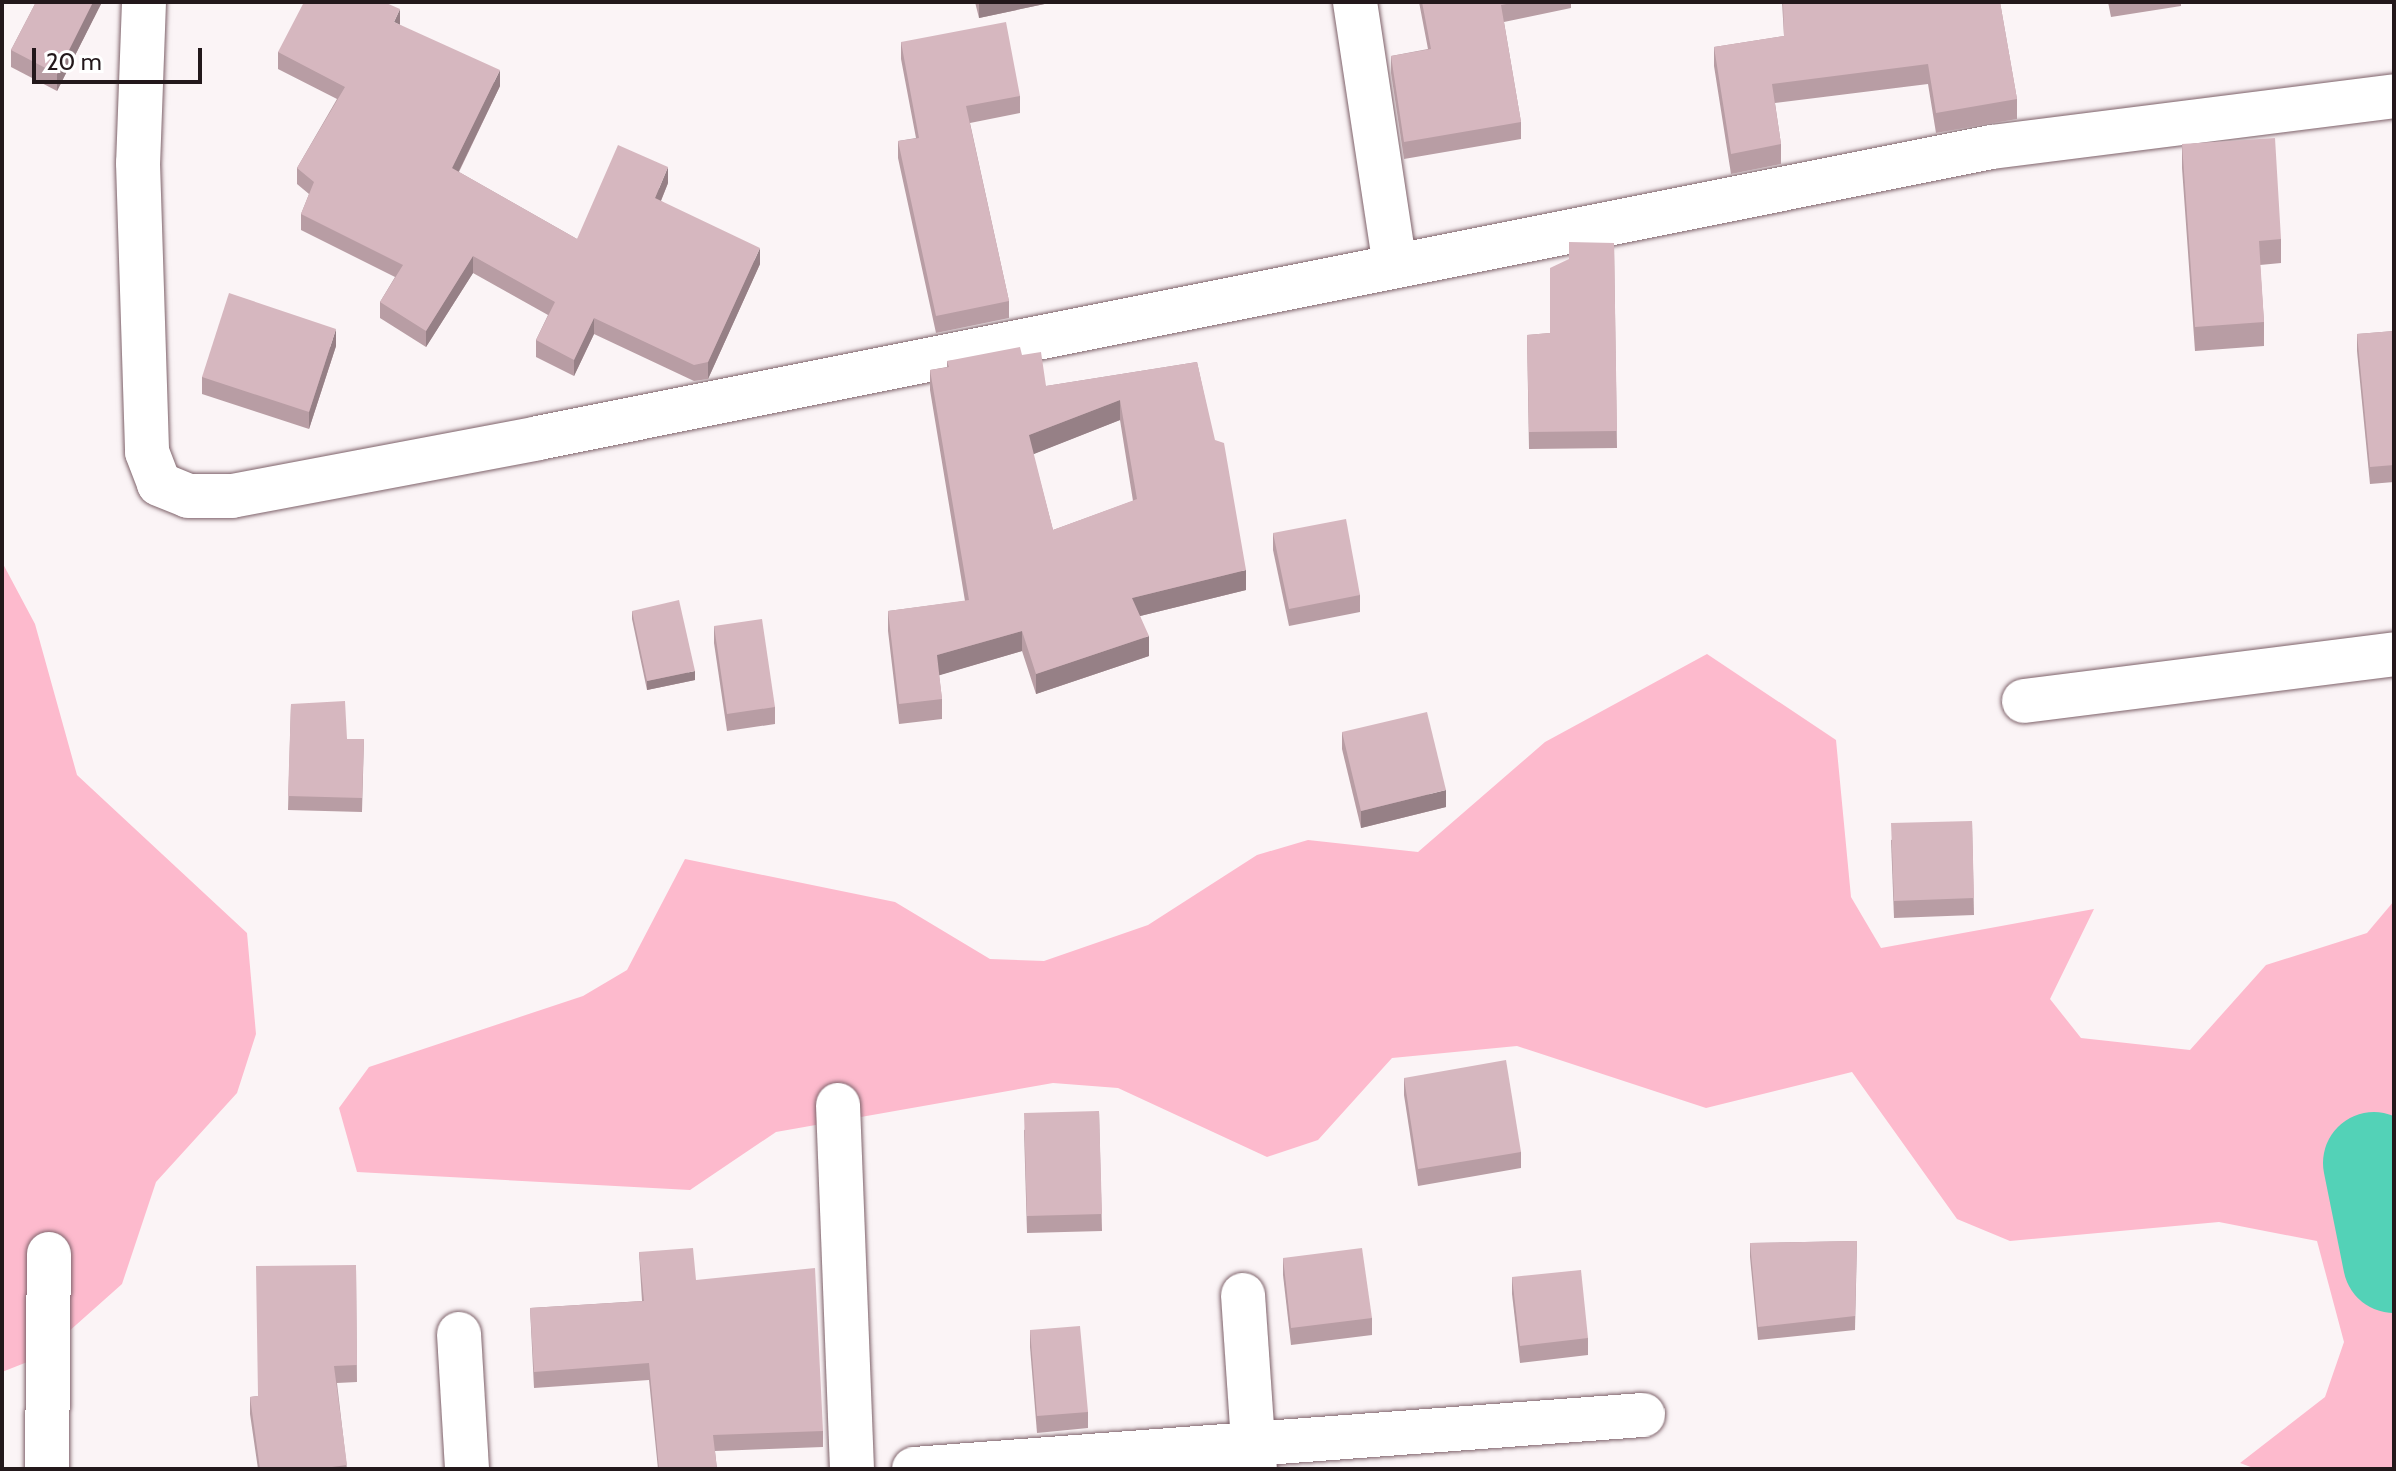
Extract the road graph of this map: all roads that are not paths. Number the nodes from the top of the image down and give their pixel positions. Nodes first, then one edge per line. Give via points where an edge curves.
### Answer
1 (144, 2) edge
2 (1355, 2) edge
3 (2394, 96) edge
4 (1395, 265) junction
5 (2394, 654) edge
6 (2024, 701) dead end
7 (838, 1105) dead end
8 (49, 1254) dead end
9 (1243, 1295) dead end
10 (459, 1334) dead end
11 (1643, 1415) dead end
12 (1254, 1455) edge
13 (47, 1469) edge
14 (467, 1469) edge
15 (852, 1469) edge
16 (914, 1469) edge

1 - 4 street via 138,163 147,452 159,484 188,496 232,496 461,453
2 - 4 street
3 - 4 street via 1992,147
5 - 6 street
7 - 15 street
8 - 13 street
9 - 12 street
10 - 14 street
11 - 12 street
12 - 16 street

